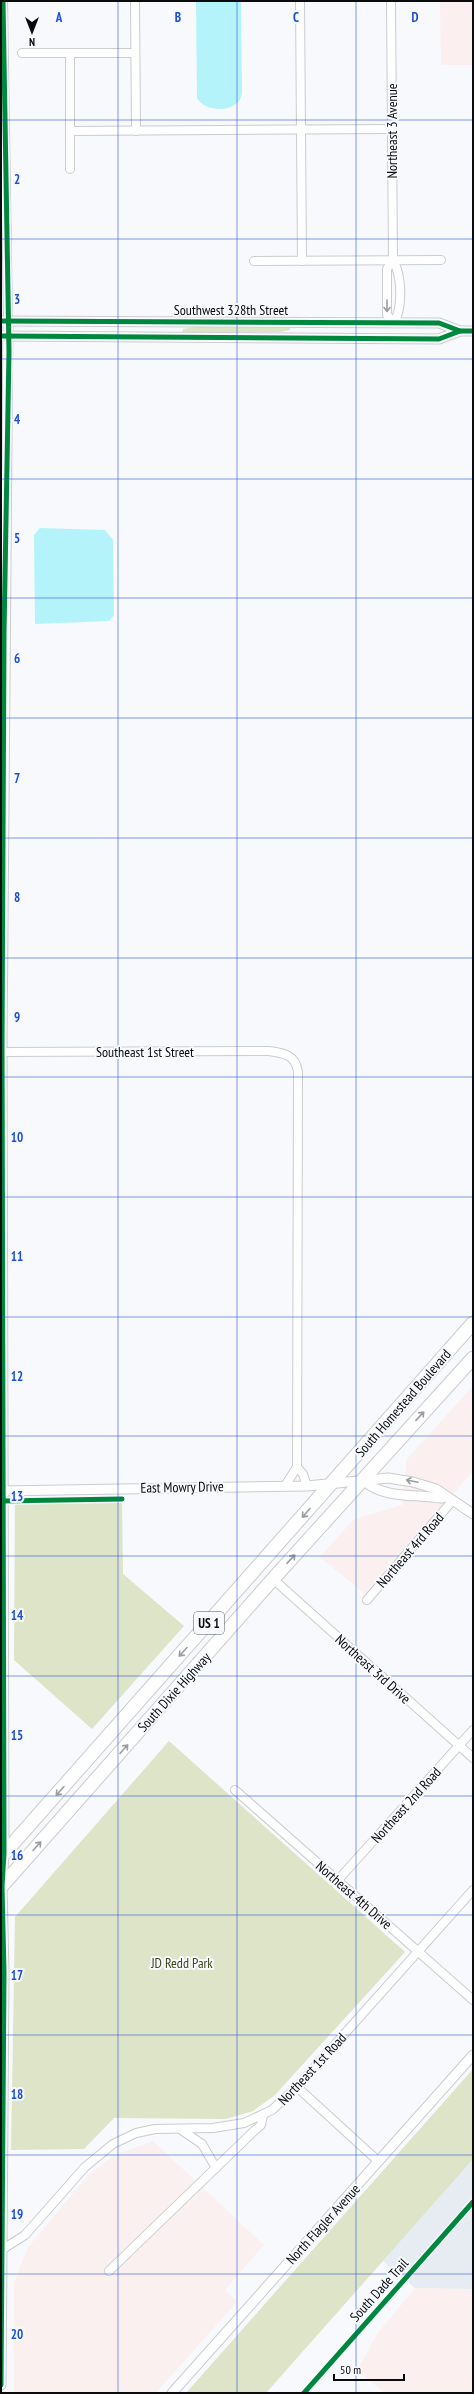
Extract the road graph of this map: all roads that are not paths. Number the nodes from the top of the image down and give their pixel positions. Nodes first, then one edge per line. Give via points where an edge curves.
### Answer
1 (3, 1) edge
2 (135, 1) edge
3 (300, 1) edge
4 (391, 1) edge
5 (22, 53) dead end
6 (70, 53) junction
7 (135, 53) junction
8 (392, 129) junction
9 (301, 130) junction
10 (70, 131) junction
11 (136, 131) junction
12 (70, 169) dead end
13 (392, 260) junction
14 (441, 260) dead end
15 (254, 261) dead end
16 (302, 261) junction
17 (387, 281) junction
18 (399, 281) junction
19 (4, 321) edge
20 (394, 323) junction
21 (460, 331) junction
22 (473, 331) edge
23 (5, 336) edge
24 (2, 1052) junction
25 (473, 1323) edge
26 (473, 1358) edge
27 (298, 1467) junction
28 (363, 1480) junction
29 (332, 1484) junction
30 (285, 1486) junction
31 (307, 1486) junction
32 (2, 1491) edge
33 (450, 1498) junction
34 (473, 1514) edge
35 (273, 1579) junction
36 (367, 1600) dead end
37 (2, 1629) edge
38 (2, 1719) edge
39 (473, 1730) edge
40 (459, 1746) junction
41 (473, 1758) edge
42 (235, 1790) dead end
43 (3, 1855) edge
44 (338, 1880) junction
45 (2, 1887) edge
46 (473, 1890) edge
47 (418, 1951) junction
48 (473, 2000) edge
49 (473, 2055) edge
50 (297, 2087) junction
51 (263, 2115) junction
52 (179, 2128) junction
53 (378, 2161) junction
54 (216, 2168) junction
55 (3, 2249) junction
56 (109, 2271) dead end
57 (1, 2385) edge
58 (172, 2393) edge

1 - 19 street
2 - 7 street
3 - 9 street
4 - 8 street, Northeast 3 Avenue
5 - 6 street
6 - 7 street
6 - 10 street
7 - 11 street
8 - 9 street
8 - 13 street, Northeast 3 Avenue
9 - 11 street
9 - 16 street
10 - 11 street
10 - 12 street
13 - 14 street
13 - 16 street
13 - 17 street, Northeast 3 Avenue via 387,269
13 - 18 street, Northeast 3 Avenue via 398,269
15 - 16 street
17 - 18 street
17 -> 20 street, Northeast 3 Avenue via 387,315
18 - 20 street, Northeast 3 Avenue via 398,315
19 - 20 street, Southwest 328th Street
19 - 23 street
20 - 21 street, Southwest 328th Street via 439,323
21 - 22 street, Southwest 328th Street
21 - 23 street, Southwest 328th Street via 439,339
23 - 24 street
24 - 27 street, Southeast 1st Street via 269,1051 288,1055 296,1062
24 - 32 street
25 - 29 highway, South Homestead Boulevard / US 1
28 -> 26 highway, South Homestead Boulevard / US 1
27 - 30 street
27 - 31 street
28 - 29 street, East Mowry Drive
28 - 33 street via 372,1488 386,1492
33 -> 28 street, East Mowry Drive via 444,1492 413,1482 388,1478
35 -> 28 highway, South Dixie Highway / US 1
29 - 31 street, East Mowry Drive
29 -> 43 highway, South Dixie Highway / US 1
30 - 31 street, East Mowry Drive
30 - 32 street, East Mowry Drive
32 - 37 street
33 - 34 street
33 - 36 street, Northeast 4rd Road via 442,1513
35 - 40 street, Northeast 3rd Drive
45 -> 35 highway, South Dixie Highway / US 1
37 - 38 street
38 - 43 street
39 - 40 street, Northeast 2nd Road
40 - 41 street, Northeast 3rd Drive
40 - 44 street, Northeast 2nd Road
42 - 44 street, Northeast 4th Drive
43 - 45 street
44 - 47 street, Northeast 4th Drive
45 - 55 street
46 - 47 street, Northeast 1st Road
47 - 48 street, Northeast 4th Drive
47 - 50 street, Northeast 1st Road
49 - 53 street, North Flagler Avenue
50 - 51 street, Northeast 1st Road via 278,2106
50 - 53 street
51 - 52 street via 230,2126
51 - 54 street, Northeast 1st Road via 261,2125
52 - 54 street via 202,2144
52 - 55 street via 155,2129 136,2134 104,2150 85,2167 25,2235
53 - 58 street, North Flagler Avenue
54 - 56 street, Northeast 1st Road
55 - 57 street

